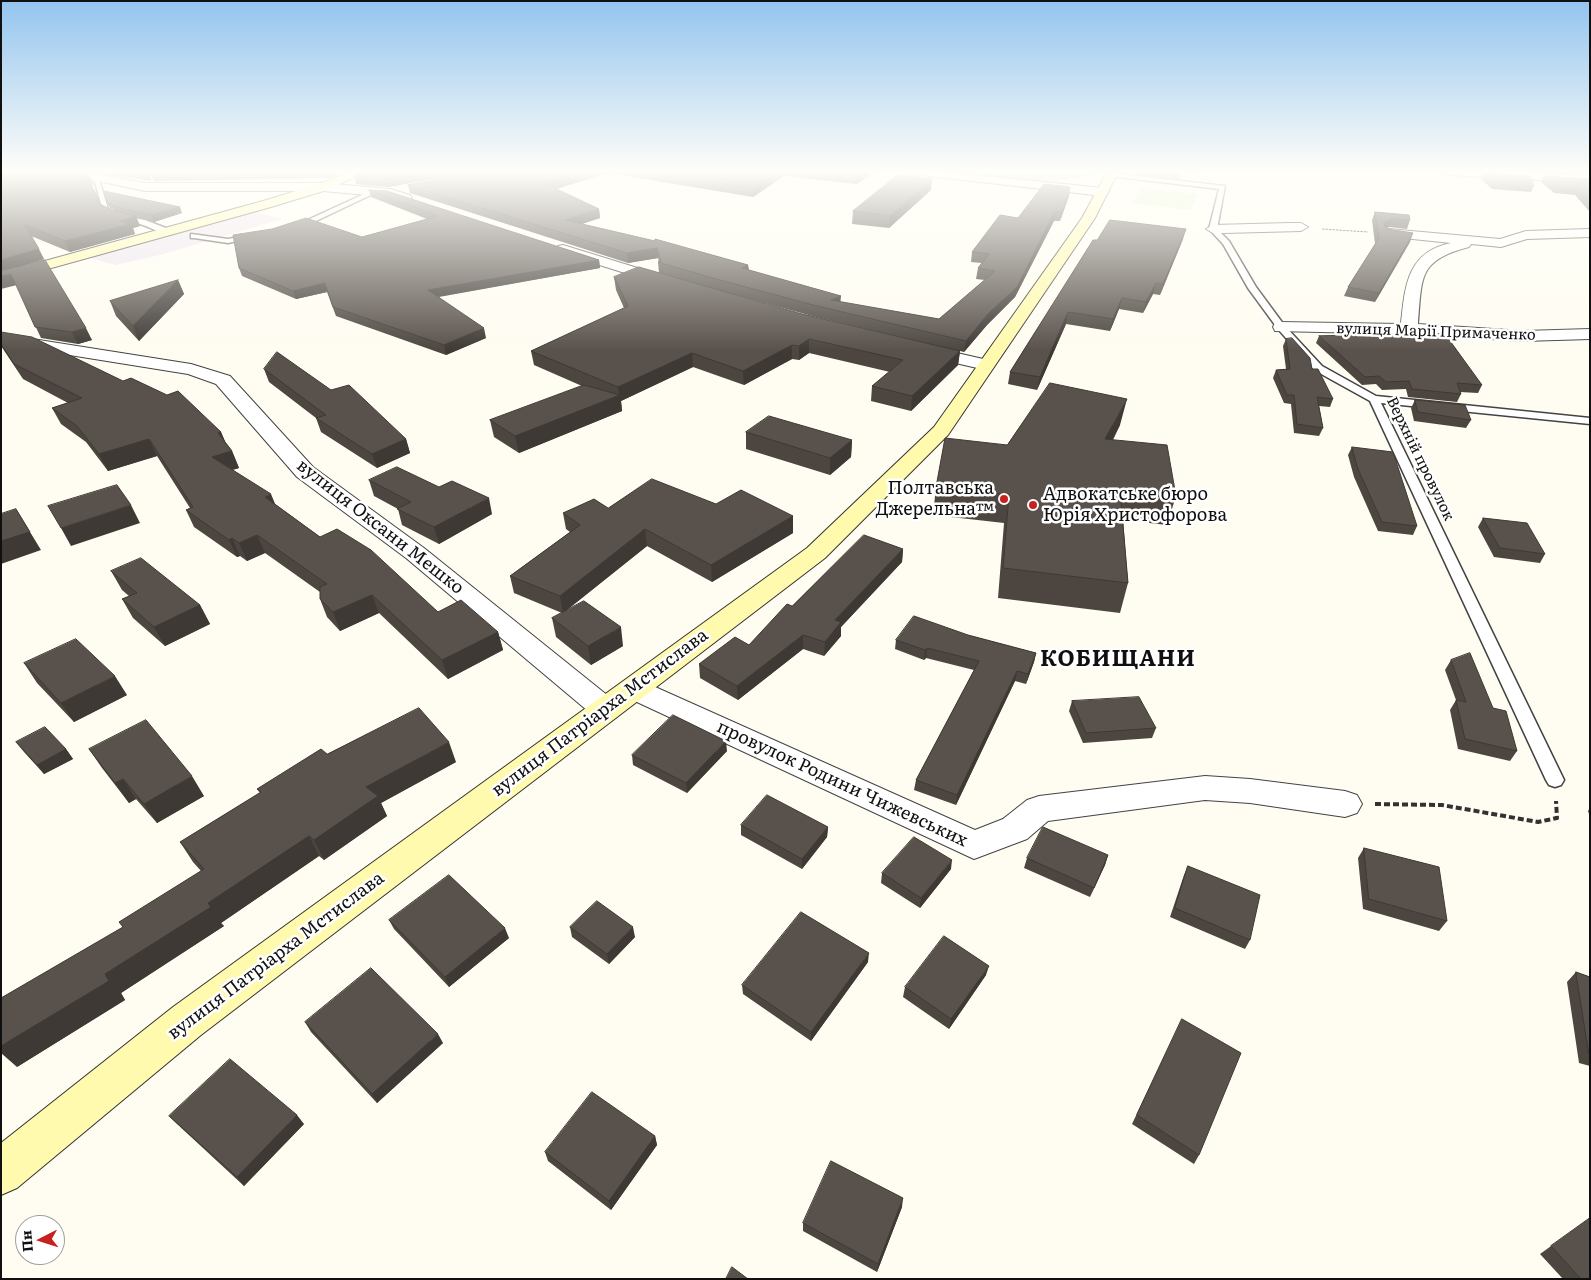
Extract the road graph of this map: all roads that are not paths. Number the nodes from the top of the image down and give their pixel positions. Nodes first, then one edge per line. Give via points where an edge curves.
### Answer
1 (168, 232) edge
2 (1078, 232) edge
3 (1216, 232) edge
4 (1389, 233) edge
5 (1590, 233) edge
6 (265, 234) edge
7 (194, 236) dead end
8 (1501, 243) junction
9 (548, 244) edge
10 (1, 278) edge
11 (677, 284) edge
12 (1281, 327) junction
13 (1409, 329) junction
14 (1590, 334) edge
15 (1, 339) edge
16 (911, 347) edge
17 (986, 365) junction
18 (1374, 399) junction
19 (1590, 421) edge
20 (634, 689) junction
21 (606, 710) junction
22 (1555, 780) road end
23 (1345, 804) road end
24 (1, 1172) edge

1 - 10 main road
2 - 17 main road, вулиця Патріарха Мстислава
3 - 12 lane, Верхній провулок
4 - 8 street
5 - 8 street via 1526,235
6 - 7 lane via 228,242
8 - 13 street via 1447,246 1426,258 1415,279
9 - 11 street
12 - 13 street, вулиця Марії Примаченко
12 - 18 lane, Верхній провулок via 1318,368
13 - 14 street, вулиця Марії Примаченко via 1507,335
15 - 21 street, вулиця Оксани Мешко via 191,370 223,380 305,472 415,553
16 - 17 street
17 - 20 main road, вулиця Патріарха Мстислава via 941,431 816,553
18 - 19 lane
18 - 22 lane, Верхній провулок
20 - 21 main road, вулиця Патріарха Мстислава
20 - 23 street, провулок Родини Чижевських via 974,845 1015,829 1039,809 1205,788
21 - 24 main road, вулиця Патріарха Мстислава via 187,1021

